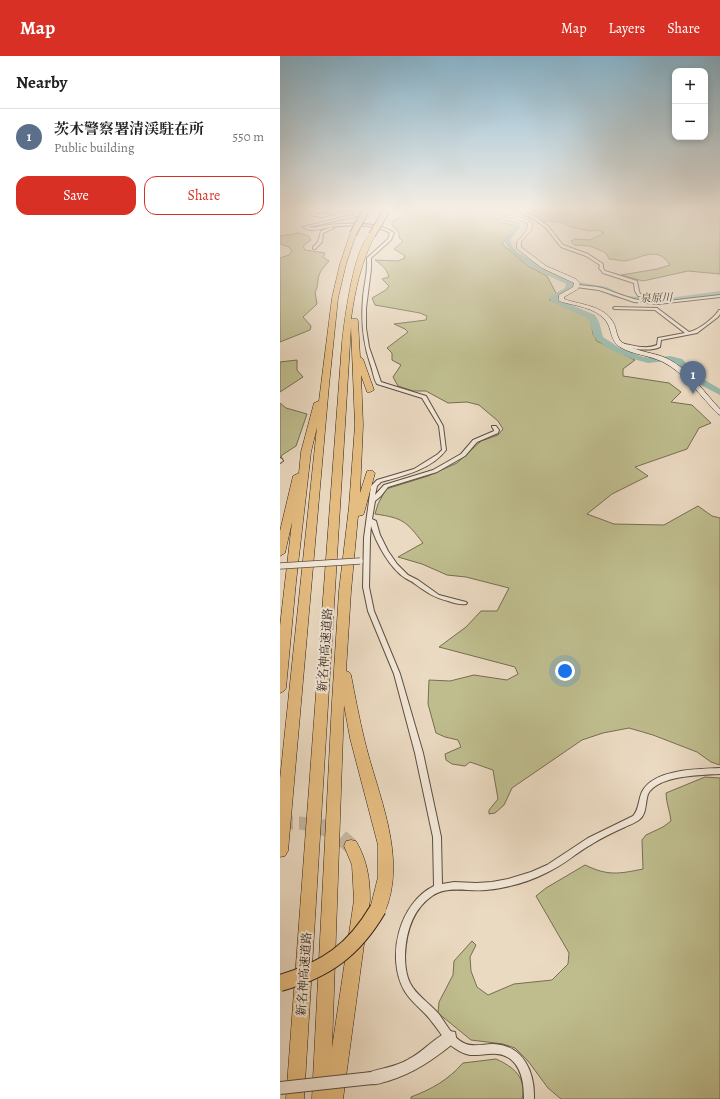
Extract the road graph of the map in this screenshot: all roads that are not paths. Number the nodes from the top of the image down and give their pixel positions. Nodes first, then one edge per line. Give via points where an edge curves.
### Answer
1 (344, 259) edge
2 (361, 259) edge
3 (369, 259) edge
4 (533, 259) edge
5 (594, 259) edge
6 (358, 266) junction
7 (577, 285) junction
8 (720, 296) edge
9 (668, 302) junction
10 (615, 308) dead end
11 (720, 311) edge
12 (688, 333) junction
13 (618, 343) junction
14 (355, 345) junction
15 (325, 385) junction
16 (370, 390) dead end
17 (720, 413) edge
18 (494, 427) dead end
19 (306, 452) junction
20 (370, 473) dead end
21 (372, 500) junction
22 (368, 519) junction
23 (350, 545) junction
24 (280, 553) edge
25 (367, 561) junction
26 (280, 566) edge
27 (464, 603) dead end
28 (342, 649) junction
29 (280, 688) edge
30 (720, 771) edge
31 (351, 846) tunnel mouth
32 (280, 851) edge
33 (438, 888) junction
34 (280, 983) edge
35 (450, 1037) junction
36 (280, 1088) edge
37 (295, 1099) edge
38 (321, 1099) edge
39 (334, 1099) edge
40 (529, 1099) edge

1 - 15 highway, 新名神高速道路, bridge via 335,298
2 - 6 highway, 新名神高速道路, bridge
3 - 21 street via 364,335 379,383 426,399 440,426 444,450 416,470 376,483
4 - 7 main road via 544,267 574,280
5 - 9 street via 602,265 604,272 636,282 639,295
6 - 14 highway via 354,312
6 - 37 highway, 新名神高速道路 via 348,317 344,367
7 - 9 street via 600,289 634,301
7 - 13 main road via 572,291 560,296 561,300 602,313 611,323
8 - 9 street
10 - 12 street via 656,309
11 - 12 street via 696,332
12 - 13 street via 659,339 657,348
13 - 17 main road via 666,361 683,374
14 - 16 highway
14 - 23 highway via 359,425
15 - 19 highway via 318,395
15 - 32 highway, 新名神高速道路
18 - 21 street via 496,432 475,441 457,460 425,475 386,486
19 - 24 highway via 296,481
19 - 29 highway
20 - 23 highway
21 - 22 street
22 - 25 street
22 - 27 street via 373,521 379,541 406,576 438,596
23 - 28 highway
25 - 26 street, bridge
25 - 33 street via 366,587 371,611 397,674 430,798 437,837
28 - 34 highway, bridge via 348,697 385,845 387,877 384,893 370,924 348,949 310,974
28 - 38 highway
30 - 33 street via 685,774 653,784 645,791 641,814 636,818 584,844 540,873 477,887 452,885
31 - 39 highway via 360,864 362,900
33 - 35 street via 415,906 407,918 400,962 408,990 436,1018
35 - 36 street, bridge via 427,1057 392,1075
35 - 40 street via 469,1050 497,1049 516,1058 526,1075 530,1089

